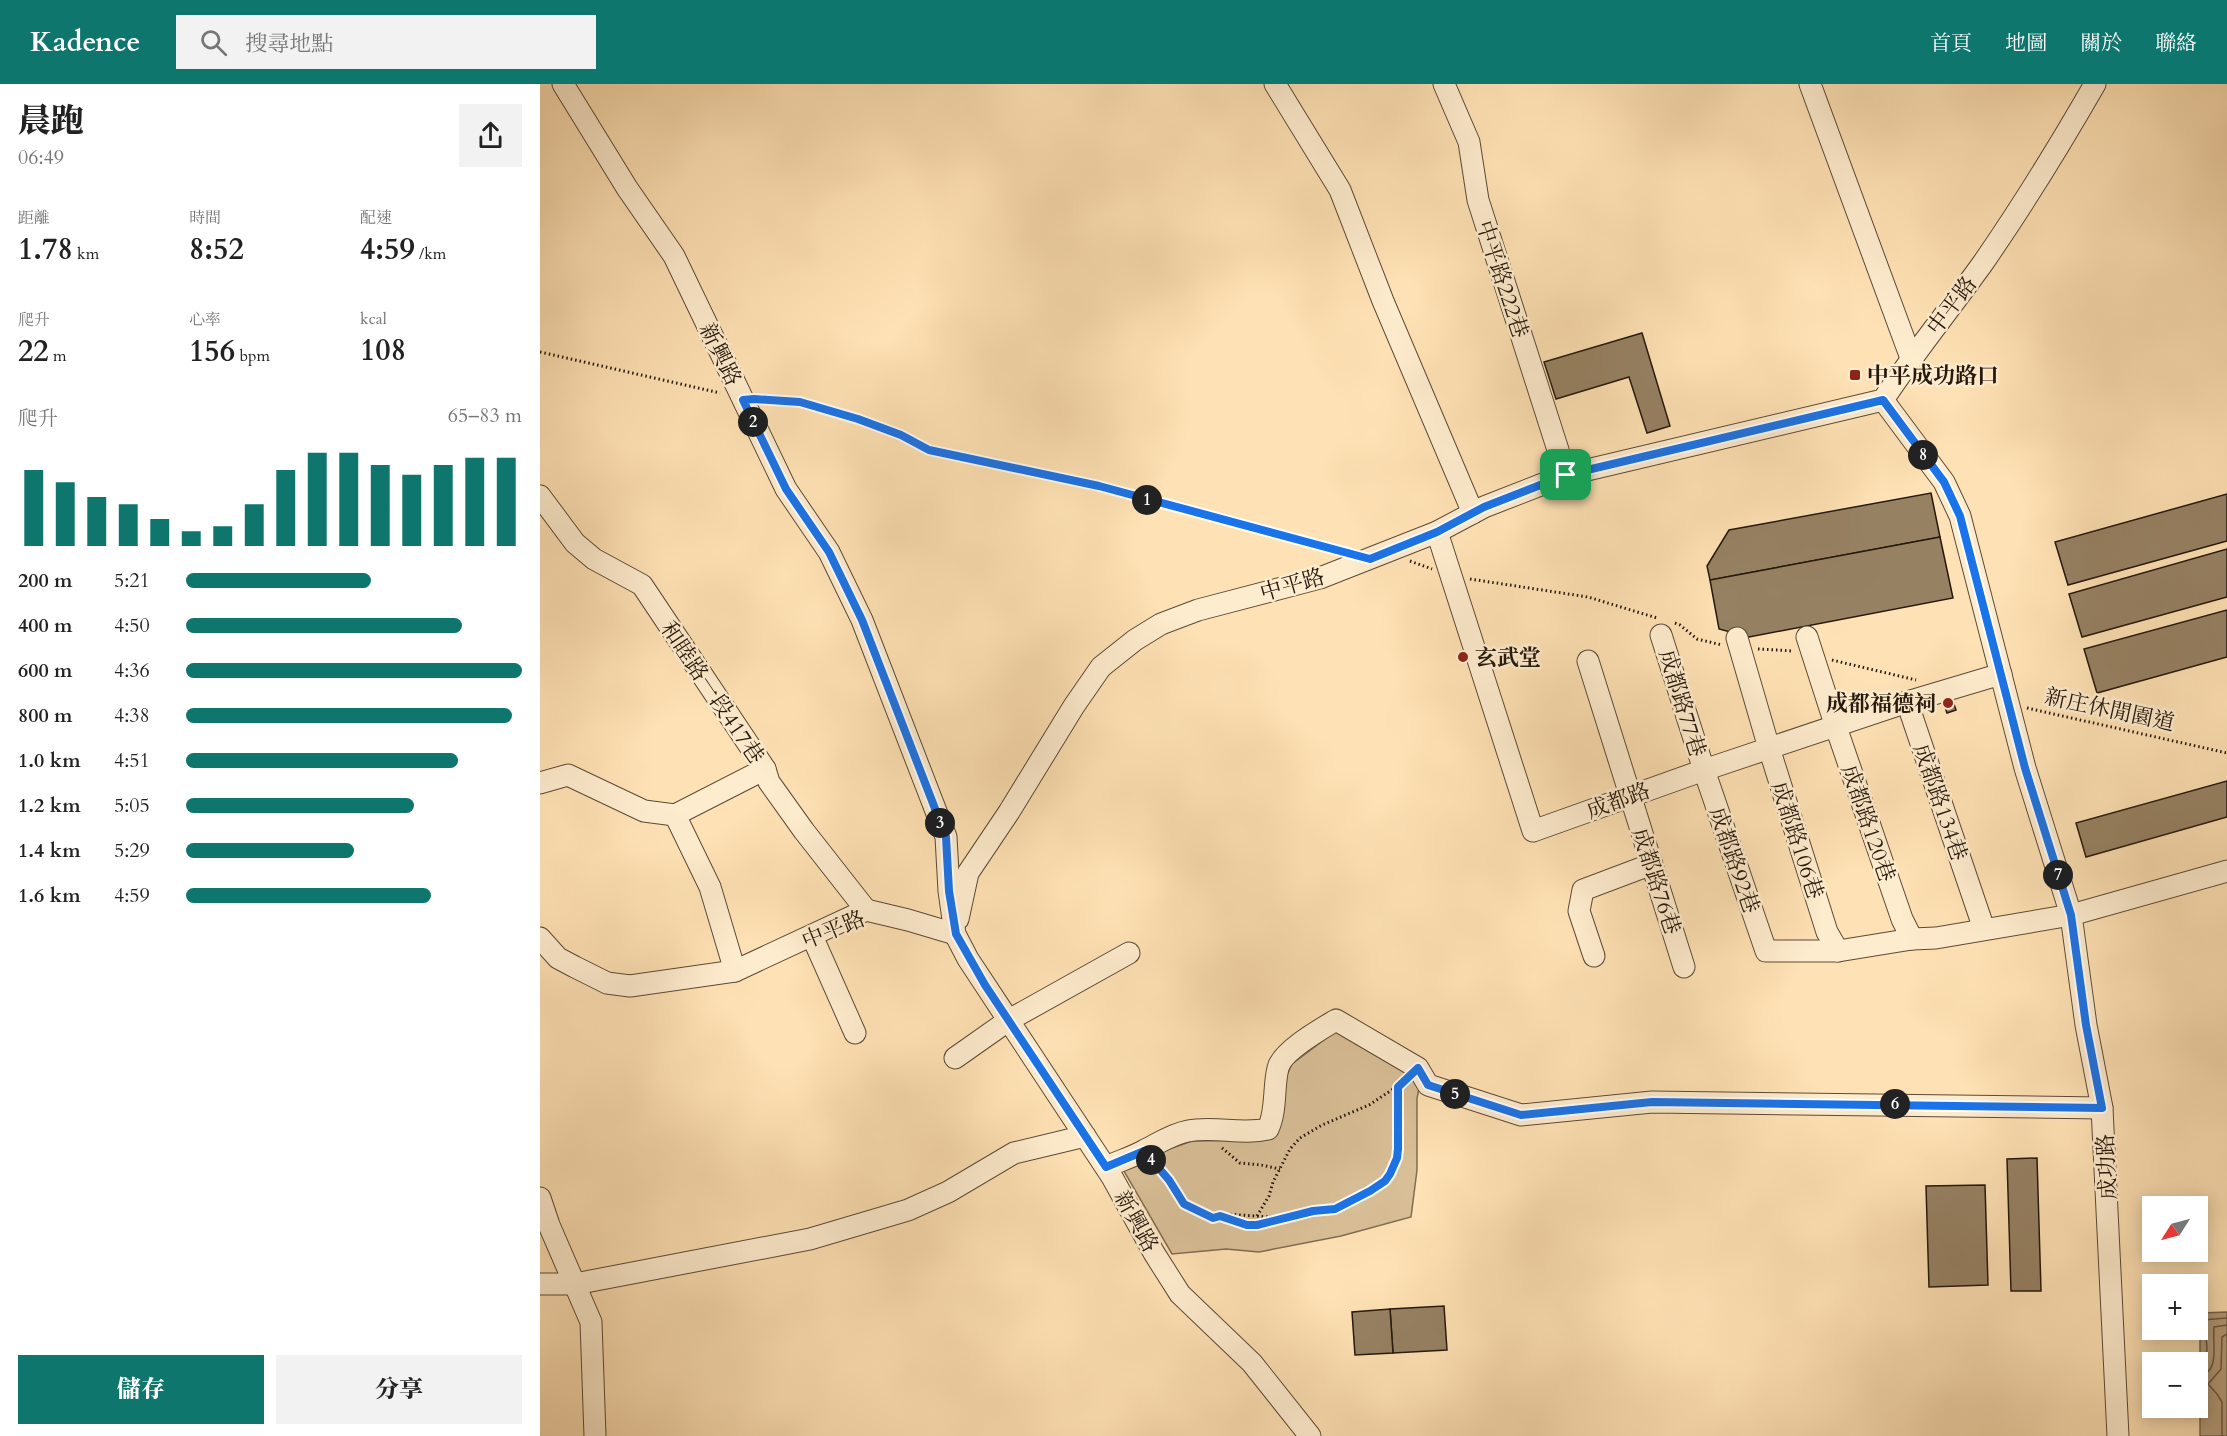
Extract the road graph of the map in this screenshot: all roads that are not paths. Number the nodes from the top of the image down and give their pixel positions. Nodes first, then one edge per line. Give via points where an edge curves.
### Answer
1 (563, 84) edge
2 (1275, 84) edge
3 (1444, 84) edge
4 (1810, 84) edge
5 (2095, 84) edge
6 (1911, 358) junction
7 (1883, 400) junction
8 (1566, 475) junction
9 (540, 496) edge
10 (1473, 513) junction
11 (1437, 532) junction
12 (1661, 635) dead end
13 (1808, 637) dead end
14 (1737, 638) dead end
15 (1588, 661) dead end
16 (2001, 674) junction
17 (1907, 702) junction
18 (1836, 727) junction
19 (1769, 748) junction
20 (765, 769) junction
21 (1704, 770) junction
22 (540, 783) edge
23 (1629, 796) junction
24 (675, 815) junction
25 (1652, 864) junction
26 (2227, 871) edge
27 (866, 910) junction
28 (2071, 915) junction
29 (1984, 929) junction
30 (956, 934) junction
31 (812, 936) junction
32 (540, 938) edge
33 (1912, 939) junction
34 (1838, 951) junction
35 (1129, 953) dead end
36 (1594, 956) dead end
37 (1684, 967) dead end
38 (735, 971) junction
39 (1009, 1020) junction
40 (855, 1033) dead end
41 (955, 1058) dead end
42 (2102, 1108) junction
43 (1085, 1136) junction
44 (1106, 1167) junction
45 (540, 1198) edge
46 (540, 1284) edge
47 (575, 1284) junction
48 (596, 1436) edge
49 (1310, 1436) edge
50 (2118, 1436) edge

1 - 30 street, 新興路 via 674,256 786,489 829,552 862,620 946,837
2 - 10 street via 1340,190
3 - 8 street, 中平路222巷 via 1469,142 1478,200
4 - 6 street
5 - 6 street, 中平路 via 1982,264
6 - 7 street, 中平路
7 - 8 street, 中平路
7 - 16 street, 成功路 via 1944,482 1960,516
8 - 10 street, 中平路
9 - 20 street, 和睦路一段417巷 via 575,543 594,559 642,585
10 - 11 street, 中平路
11 - 23 street, 成都路 via 1533,831
11 - 30 street, 中平路 via 1320,578 1198,610 1161,624 1101,667 968,873
12 - 21 street, 成都路77巷
13 - 18 street, 成都路120巷
14 - 19 street, 成都路106巷
15 - 23 street, 成都路76巷
16 - 17 street, 成都路
16 - 28 street, 成功路 via 2025,768
17 - 18 street, 成都路
17 - 29 street, 成都路134巷
18 - 19 street, 成都路
18 - 33 street, 成都路120巷
19 - 21 street, 成都路
19 - 34 street, 成都路106巷 via 1827,932
20 - 24 street
20 - 27 street, 和睦路一段417巷 via 769,782 804,831
21 - 23 street, 成都路
21 - 34 street, 成都路92巷 via 1766,951
22 - 24 street via 568,775 644,811
23 - 25 street, 成都路76巷
24 - 38 street via 710,887
25 - 36 street via 1583,890 1579,911
25 - 37 street, 成都路76巷
26 - 28 street
27 - 30 street, 中平路
27 - 31 street, 中平路
28 - 29 street
28 - 42 street, 成功路
29 - 33 street
30 - 39 street, 新興路
31 - 38 street, 中平路
31 - 40 street
32 - 38 street, 中平路 via 558,958 607,983 630,986
33 - 34 street
35 - 39 street
39 - 41 street
39 - 43 street, 新興路
42 - 44 street via 1652,1102 1521,1115 1428,1085 1418,1068 1336,1020 1287,1054 1278,1066 1268,1129 1188,1131
42 - 50 street, 成功路
43 - 44 street, 新興路
43 - 47 street via 1014,1153 948,1192 908,1210 821,1236
44 - 49 street, 新興路 via 1180,1294 1252,1363
45 - 47 street
46 - 47 street
47 - 48 street via 591,1322

